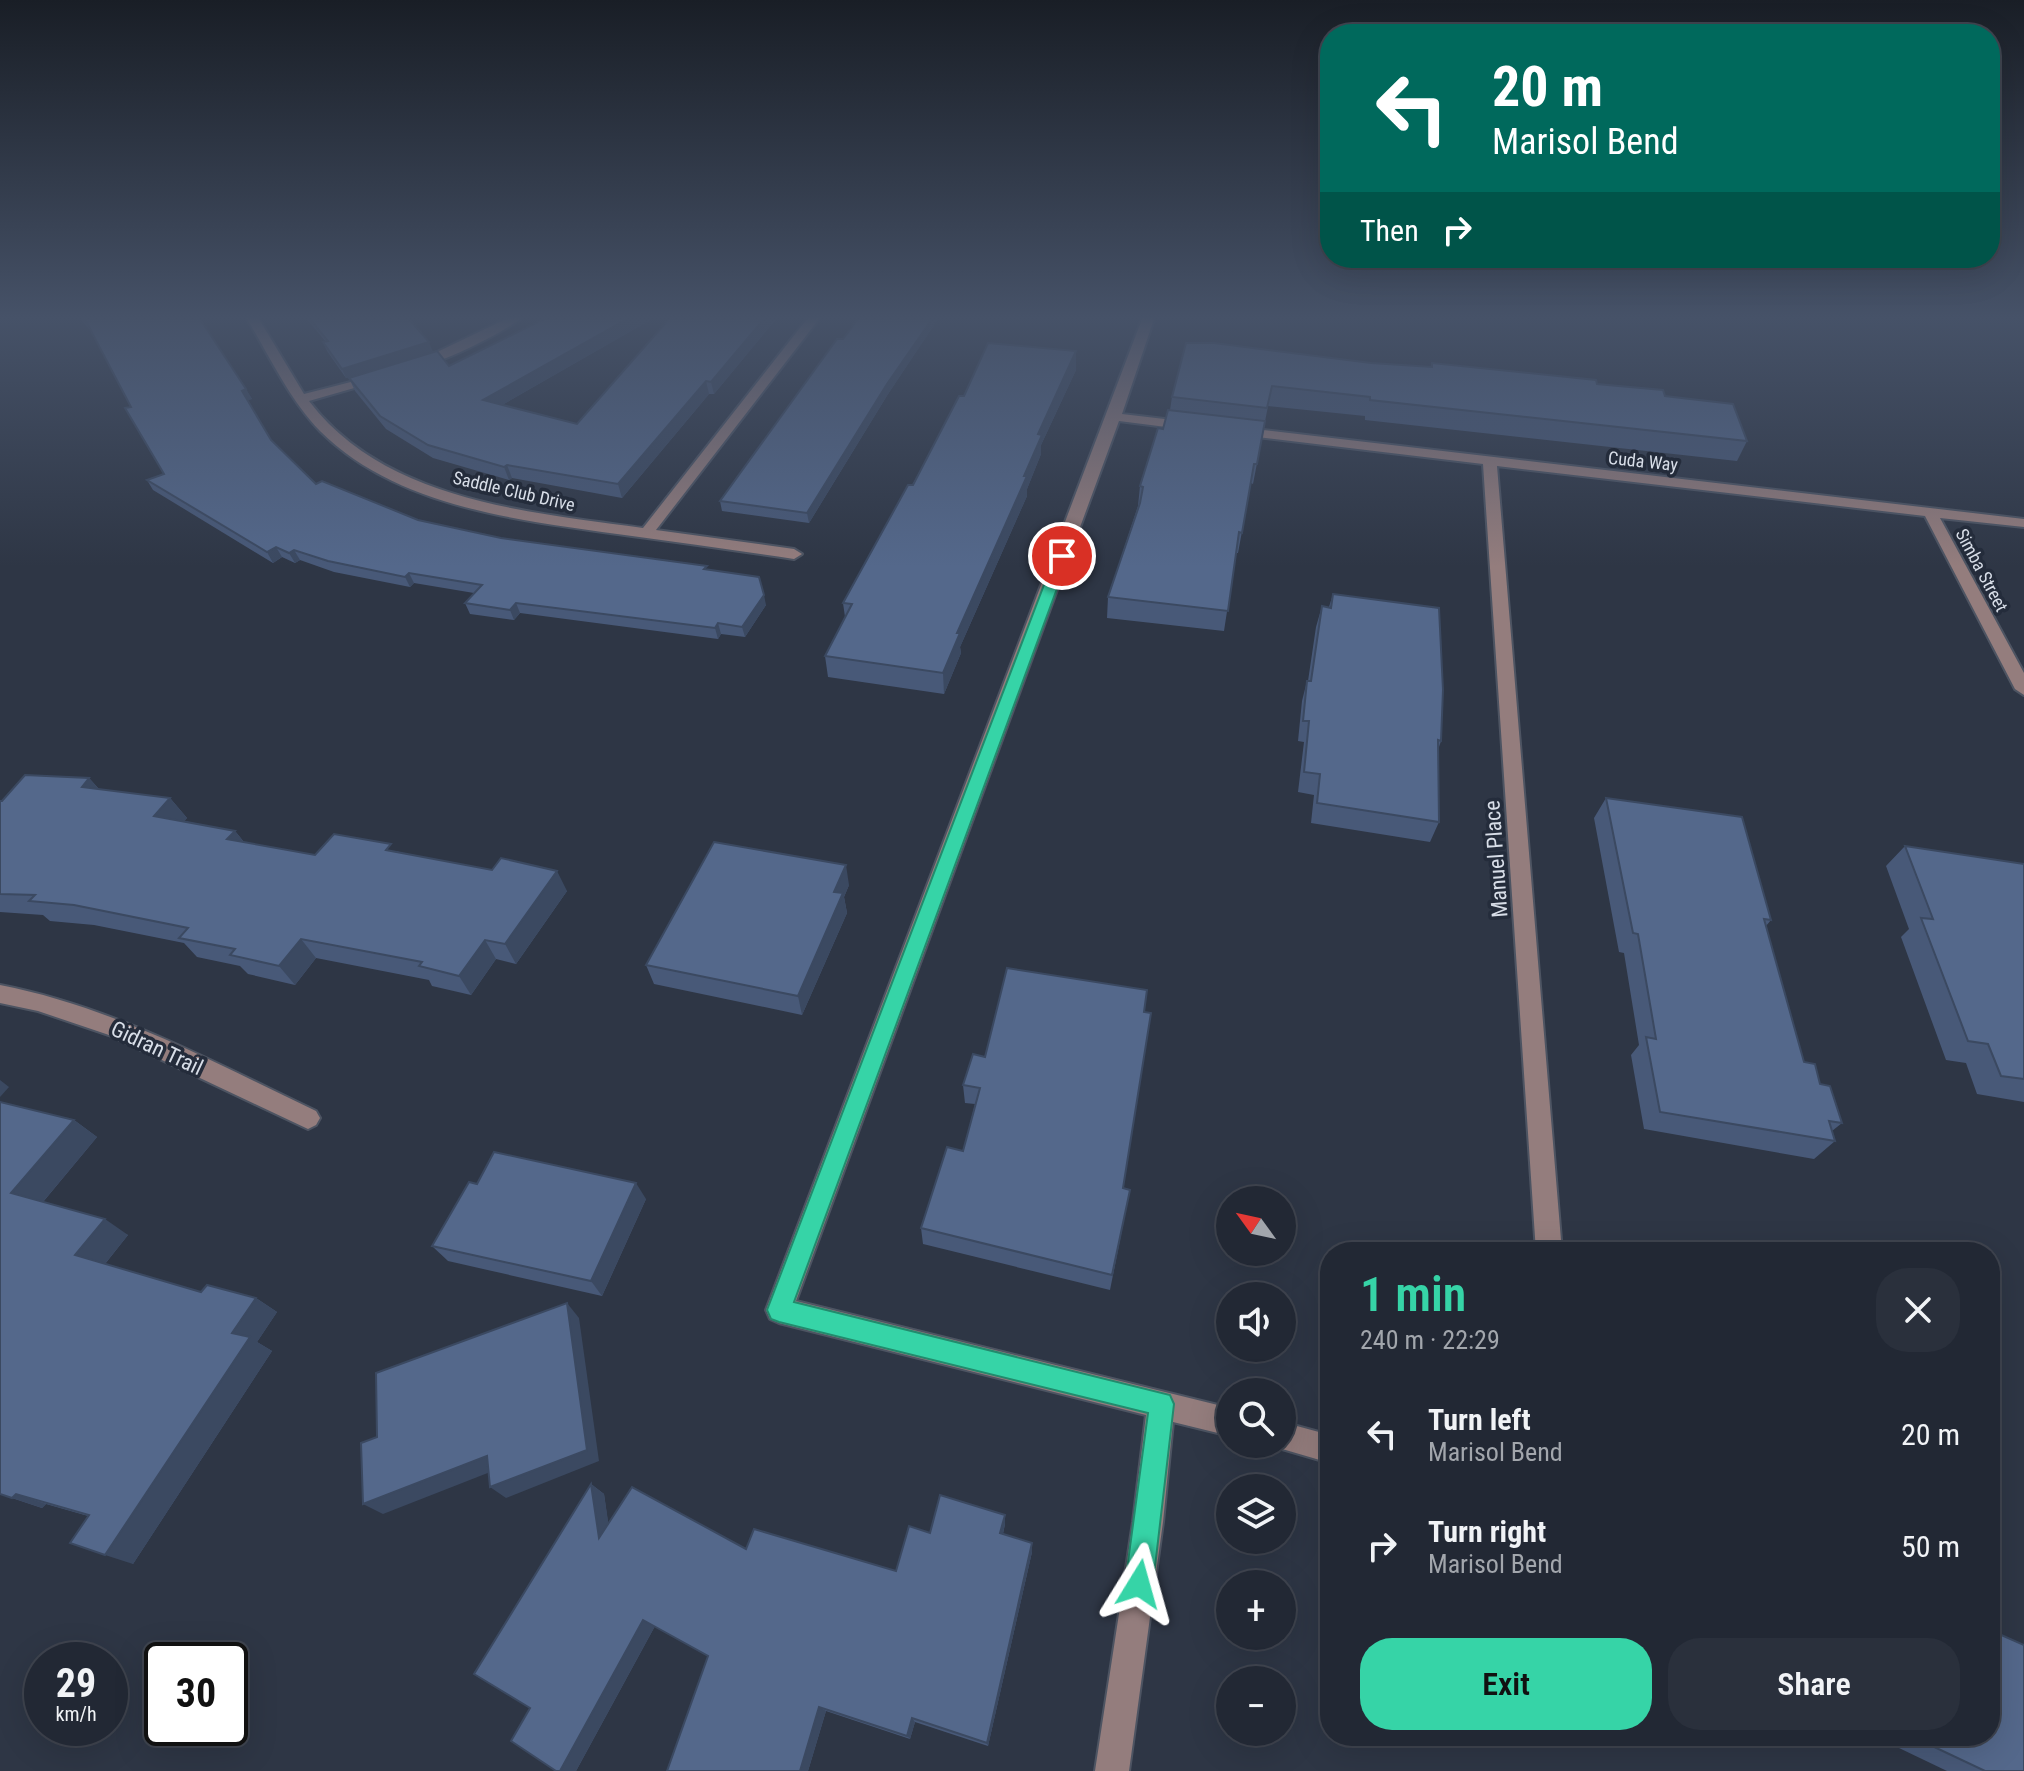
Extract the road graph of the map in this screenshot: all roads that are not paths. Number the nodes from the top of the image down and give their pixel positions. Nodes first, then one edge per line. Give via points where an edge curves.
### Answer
1 (303, 402) edge
2 (749, 402) edge
3 (1119, 402) edge
4 (1114, 417) junction
5 (1208, 428) edge
6 (1224, 430) edge
7 (1490, 462) junction
8 (1930, 512) junction
9 (2024, 523) edge
10 (646, 534) junction
11 (794, 554) dead end
12 (2024, 689) edge
13 (0, 994) edge
14 (308, 1118) dead end
15 (1548, 1242) edge
16 (1161, 1404) junction
17 (1216, 1418) edge
18 (1296, 1440) edge
19 (1320, 1446) edge
20 (1112, 1771) edge

1 - 10 street, Saddle Club Drive via 335,438 390,474 471,503
2 - 10 street
3 - 4 street
4 - 5 street
4 - 16 street via 779,1310
6 - 7 street, Cuda Way
7 - 8 street, Cuda Way
7 - 15 street, Manuel Place
8 - 9 street, Cuda Way
8 - 12 street, Simba Street
10 - 11 street, Saddle Club Drive
13 - 14 street, Gidran Trail via 32,998 107,1024
16 - 17 street
16 - 20 street
18 - 19 street

